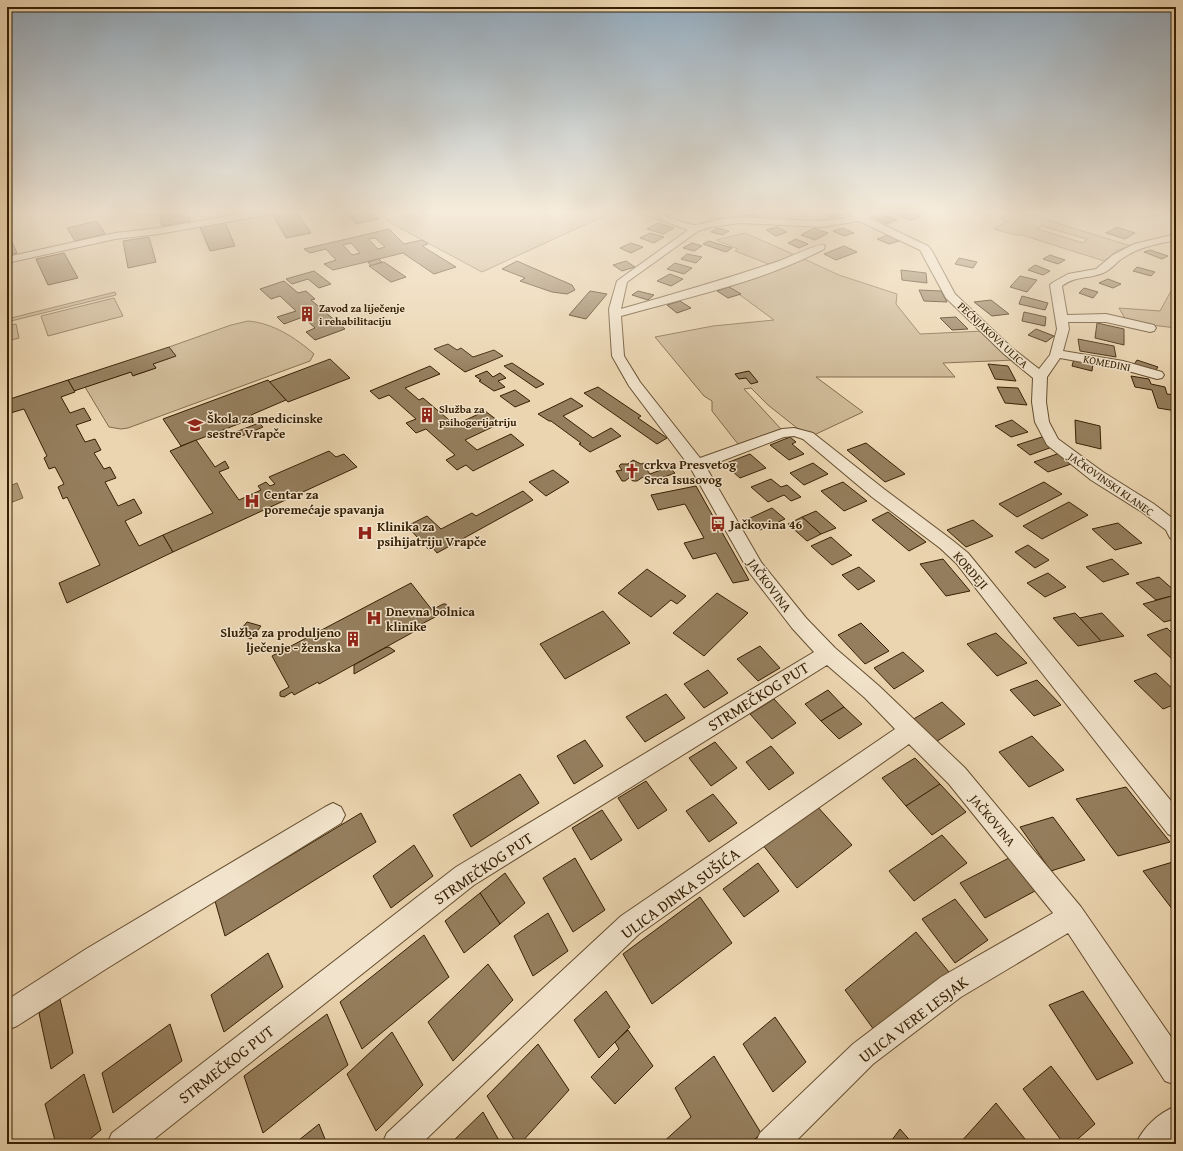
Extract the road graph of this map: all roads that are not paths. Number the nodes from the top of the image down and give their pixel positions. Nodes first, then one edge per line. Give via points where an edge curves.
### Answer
1 (645, 265) edge
2 (779, 265) edge
3 (934, 265) edge
4 (1107, 265) edge
5 (616, 314) junction
6 (1061, 319) junction
7 (1150, 328) dead end
8 (1057, 354) junction
9 (1157, 375) dead end
10 (1040, 377) junction
11 (697, 465) junction
12 (1175, 529) edge
13 (828, 654) junction
14 (911, 730) junction
15 (333, 814) dead end
16 (1176, 826) edge
17 (1072, 916) junction
18 (7, 1016) edge
19 (1176, 1070) edge
20 (1176, 1122) edge
21 (123, 1144) edge
22 (398, 1144) edge
23 (771, 1144) edge
24 (1152, 1144) edge

1 - 5 street, JAČKOVINA via 622,281
2 - 5 street
3 - 10 street, PEĆNJAKOVA ULICA via 950,296 1008,351
4 - 6 street via 1101,270 1072,276 1056,284
5 - 11 street, JAČKOVINA via 618,356 634,383
6 - 7 street via 1106,318
6 - 8 street via 1063,329
8 - 9 street, KOMEDINI via 1123,365
8 - 10 street
10 - 12 street, JAČKOVINSKI KLANEC via 1039,402 1042,422 1052,442
11 - 13 street, JAČKOVINA via 755,568 799,623
11 - 16 street, KORDEJI via 782,434 794,432 808,436 962,558
13 - 14 street, JAČKOVINA
13 - 21 street, STRMEČKOG PUT via 465,876
14 - 17 street, JAČKOVINA via 957,776
14 - 22 street, ULICA DINKA SUŠIĆA via 630,925
15 - 18 street
17 - 19 street, JAČKOVINA
17 - 23 street, ULICA VERE LESJAK via 951,987 863,1054
20 - 24 street

